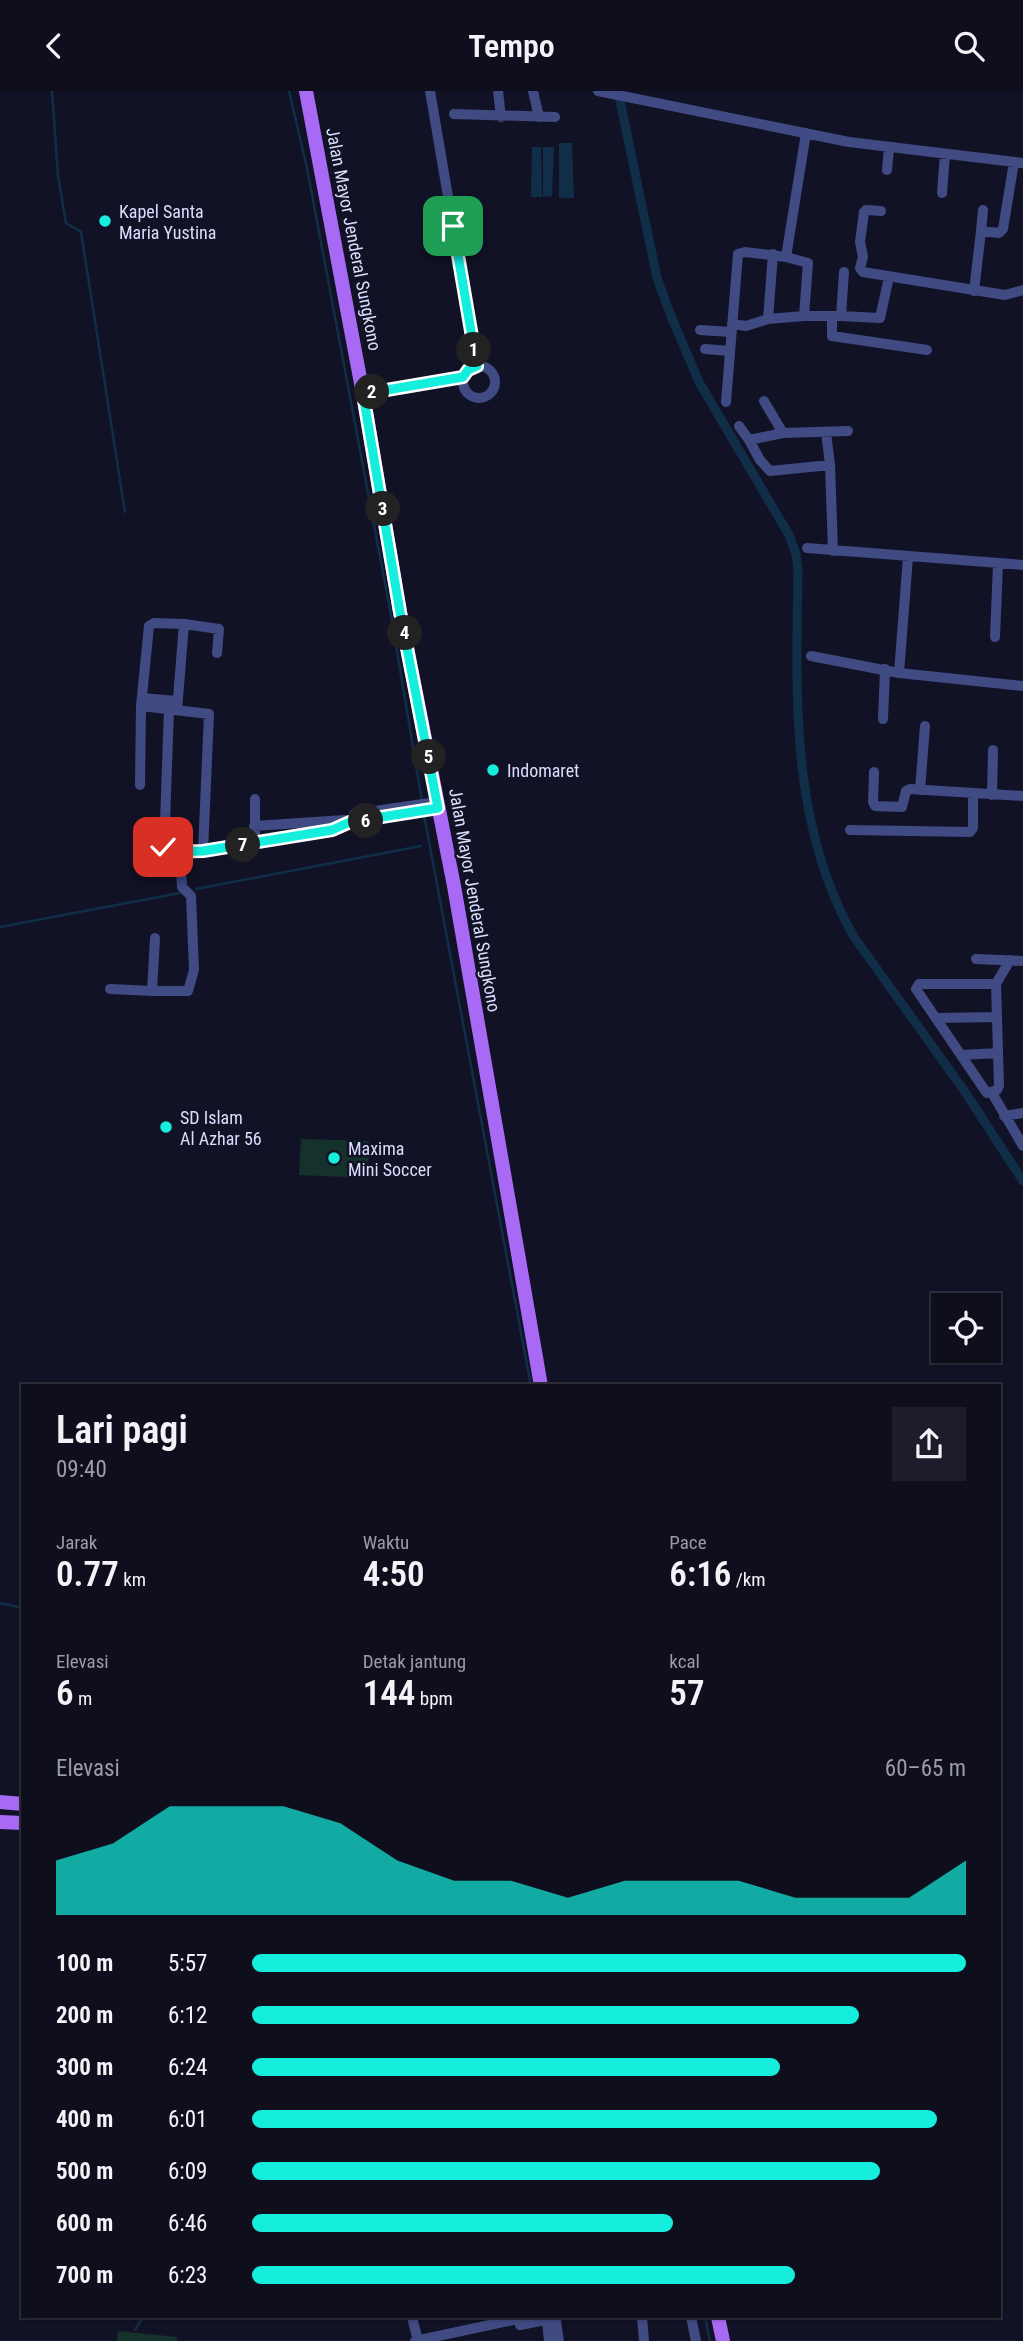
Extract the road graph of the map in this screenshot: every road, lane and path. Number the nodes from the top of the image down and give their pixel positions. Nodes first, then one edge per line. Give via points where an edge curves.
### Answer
1 (306, 91) edge
2 (430, 91) edge
3 (498, 91) edge
4 (533, 91) edge
5 (598, 91) edge
6 (643, 97) edge
7 (454, 114) dead end
8 (501, 117) junction
9 (539, 117) junction
10 (555, 117) dead end
11 (806, 133) junction
12 (889, 148) junction
13 (945, 154) junction
14 (1019, 162) edge
15 (887, 170) dead end
16 (942, 193) dead end
17 (983, 210) dead end
18 (881, 211) dead end
19 (981, 231) junction
20 (773, 254) junction
21 (786, 257) junction
22 (844, 272) dead end
23 (886, 277) junction
24 (1023, 290) edge
25 (974, 291) junction
26 (804, 316) junction
27 (837, 316) junction
28 (768, 319) junction
29 (731, 328) junction
30 (701, 330) dead end
31 (705, 349) dead end
32 (927, 350) dead end
33 (729, 351) junction
34 (477, 366) junction
35 (463, 377) junction
36 (363, 394) junction
37 (764, 401) dead end
38 (726, 402) dead end
39 (739, 426) dead end
40 (848, 431) dead end
41 (825, 432) junction
42 (783, 433) junction
43 (748, 440) junction
44 (830, 465) junction
45 (807, 548) dead end
46 (834, 551) junction
47 (908, 557) junction
48 (998, 564) junction
49 (1023, 565) edge
50 (184, 624) junction
51 (995, 637) dead end
52 (217, 653) dead end
53 (811, 656) dead end
54 (885, 669) junction
55 (899, 673) junction
56 (1023, 686) edge
57 (142, 702) junction
58 (175, 707) junction
59 (883, 719) dead end
60 (925, 726) dead end
61 (993, 750) dead end
62 (874, 772) dead end
63 (140, 785) dead end
64 (920, 790) junction
65 (973, 794) junction
66 (992, 795) junction
67 (1023, 796) edge
68 (255, 799) dead end
69 (428, 807) junction
70 (352, 819) junction
71 (254, 826) junction
72 (849, 829) dead end
73 (255, 843) junction
74 (203, 851) junction
75 (180, 853) junction
76 (155, 938) dead end
77 (976, 959) dead end
78 (1010, 960) junction
79 (1023, 961) edge
80 (996, 984) junction
81 (110, 989) dead end
82 (152, 991) junction
83 (996, 1017) junction
84 (937, 1019) junction
85 (999, 1053) junction
86 (961, 1055) junction
87 (992, 1093) junction
88 (1023, 1113) edge
89 (1004, 1116) junction
90 (1023, 1146) edge
91 (541, 1384) edge
92 (0, 1802) edge
93 (21, 1804) edge
94 (0, 1822) edge
95 (21, 1823) edge
96 (412, 2318) edge
97 (523, 2318) edge
98 (642, 2318) edge
99 (691, 2318) edge
100 (718, 2318) edge
101 (552, 2319) edge
102 (457, 2336) junction
103 (417, 2341) edge
104 (445, 2341) edge
105 (549, 2341) edge
106 (559, 2341) edge
107 (644, 2341) edge
108 (695, 2341) edge
109 (723, 2341) edge

1 - 36 main road, Jalan Mayor Jenderal Sungkono
2 - 34 street
3 - 8 street
4 - 9 street
5 - 6 street
6 - 11 street
7 - 8 street
8 - 9 street
9 - 10 street
11 - 12 street
11 - 21 street
12 - 13 street
12 - 15 street
13 - 14 street
13 - 16 street
14 - 19 street via 1003,229 999,233
17 - 19 street
18 - 23 street via 865,211 861,270
19 - 25 street
20 - 21 street
20 - 28 street
20 - 29 street via 738,254
21 - 26 street via 809,265
22 - 27 street
23 - 25 street
23 - 27 street via 880,318
24 - 25 street via 1005,295
26 - 27 street
26 - 28 street
27 - 32 street via 830,333 834,338
28 - 29 street
29 - 30 street
29 - 33 street
31 - 33 street
33 - 38 street
34 - 35 street
34 - 35 street via 493,375 489,395 473,398 466,393
35 - 36 street
36 - 69 main road, Jalan Mayor Jenderal Sungkono
37 - 42 street
39 - 43 street
40 - 41 street
41 - 42 street
41 - 44 street
42 - 43 street
43 - 44 street via 770,471
44 - 46 street
45 - 46 street
46 - 47 street
47 - 48 street
47 - 55 street
48 - 49 street
48 - 51 street
50 - 52 street via 219,629
50 - 57 street via 149,626
50 - 58 street
53 - 54 street
54 - 55 street
54 - 59 street
55 - 56 street
57 - 58 street
57 - 63 street
58 - 74 street via 209,713
58 - 75 street via 163,847
60 - 64 street
61 - 66 street
62 - 64 street via 875,806 902,807 907,790
64 - 65 street
65 - 66 street
65 - 72 street via 974,828 970,832
66 - 67 street
68 - 71 street
69 - 70 street
69 - 91 main road, Jalan Mayor Jenderal Sungkono via 457,899
70 - 71 street
70 - 73 street via 332,830
71 - 73 street
73 - 74 street
74 - 75 street
75 - 82 street via 182,887 191,896 191,988
76 - 82 street
77 - 78 street
78 - 79 street
78 - 80 street
80 - 83 street
80 - 84 street via 919,984 916,989
81 - 82 street
83 - 84 street
83 - 85 street
84 - 86 street
85 - 86 street
85 - 87 street via 999,1086
86 - 87 street via 987,1093
87 - 89 street
88 - 89 street
89 - 90 street
92 - 93 main road
94 - 95 main road
96 - 103 street
97 - 102 street
98 - 107 street
99 - 108 street
100 - 109 main road
101 - 102 street
101 - 105 street
101 - 106 street
102 - 103 street
102 - 104 street

